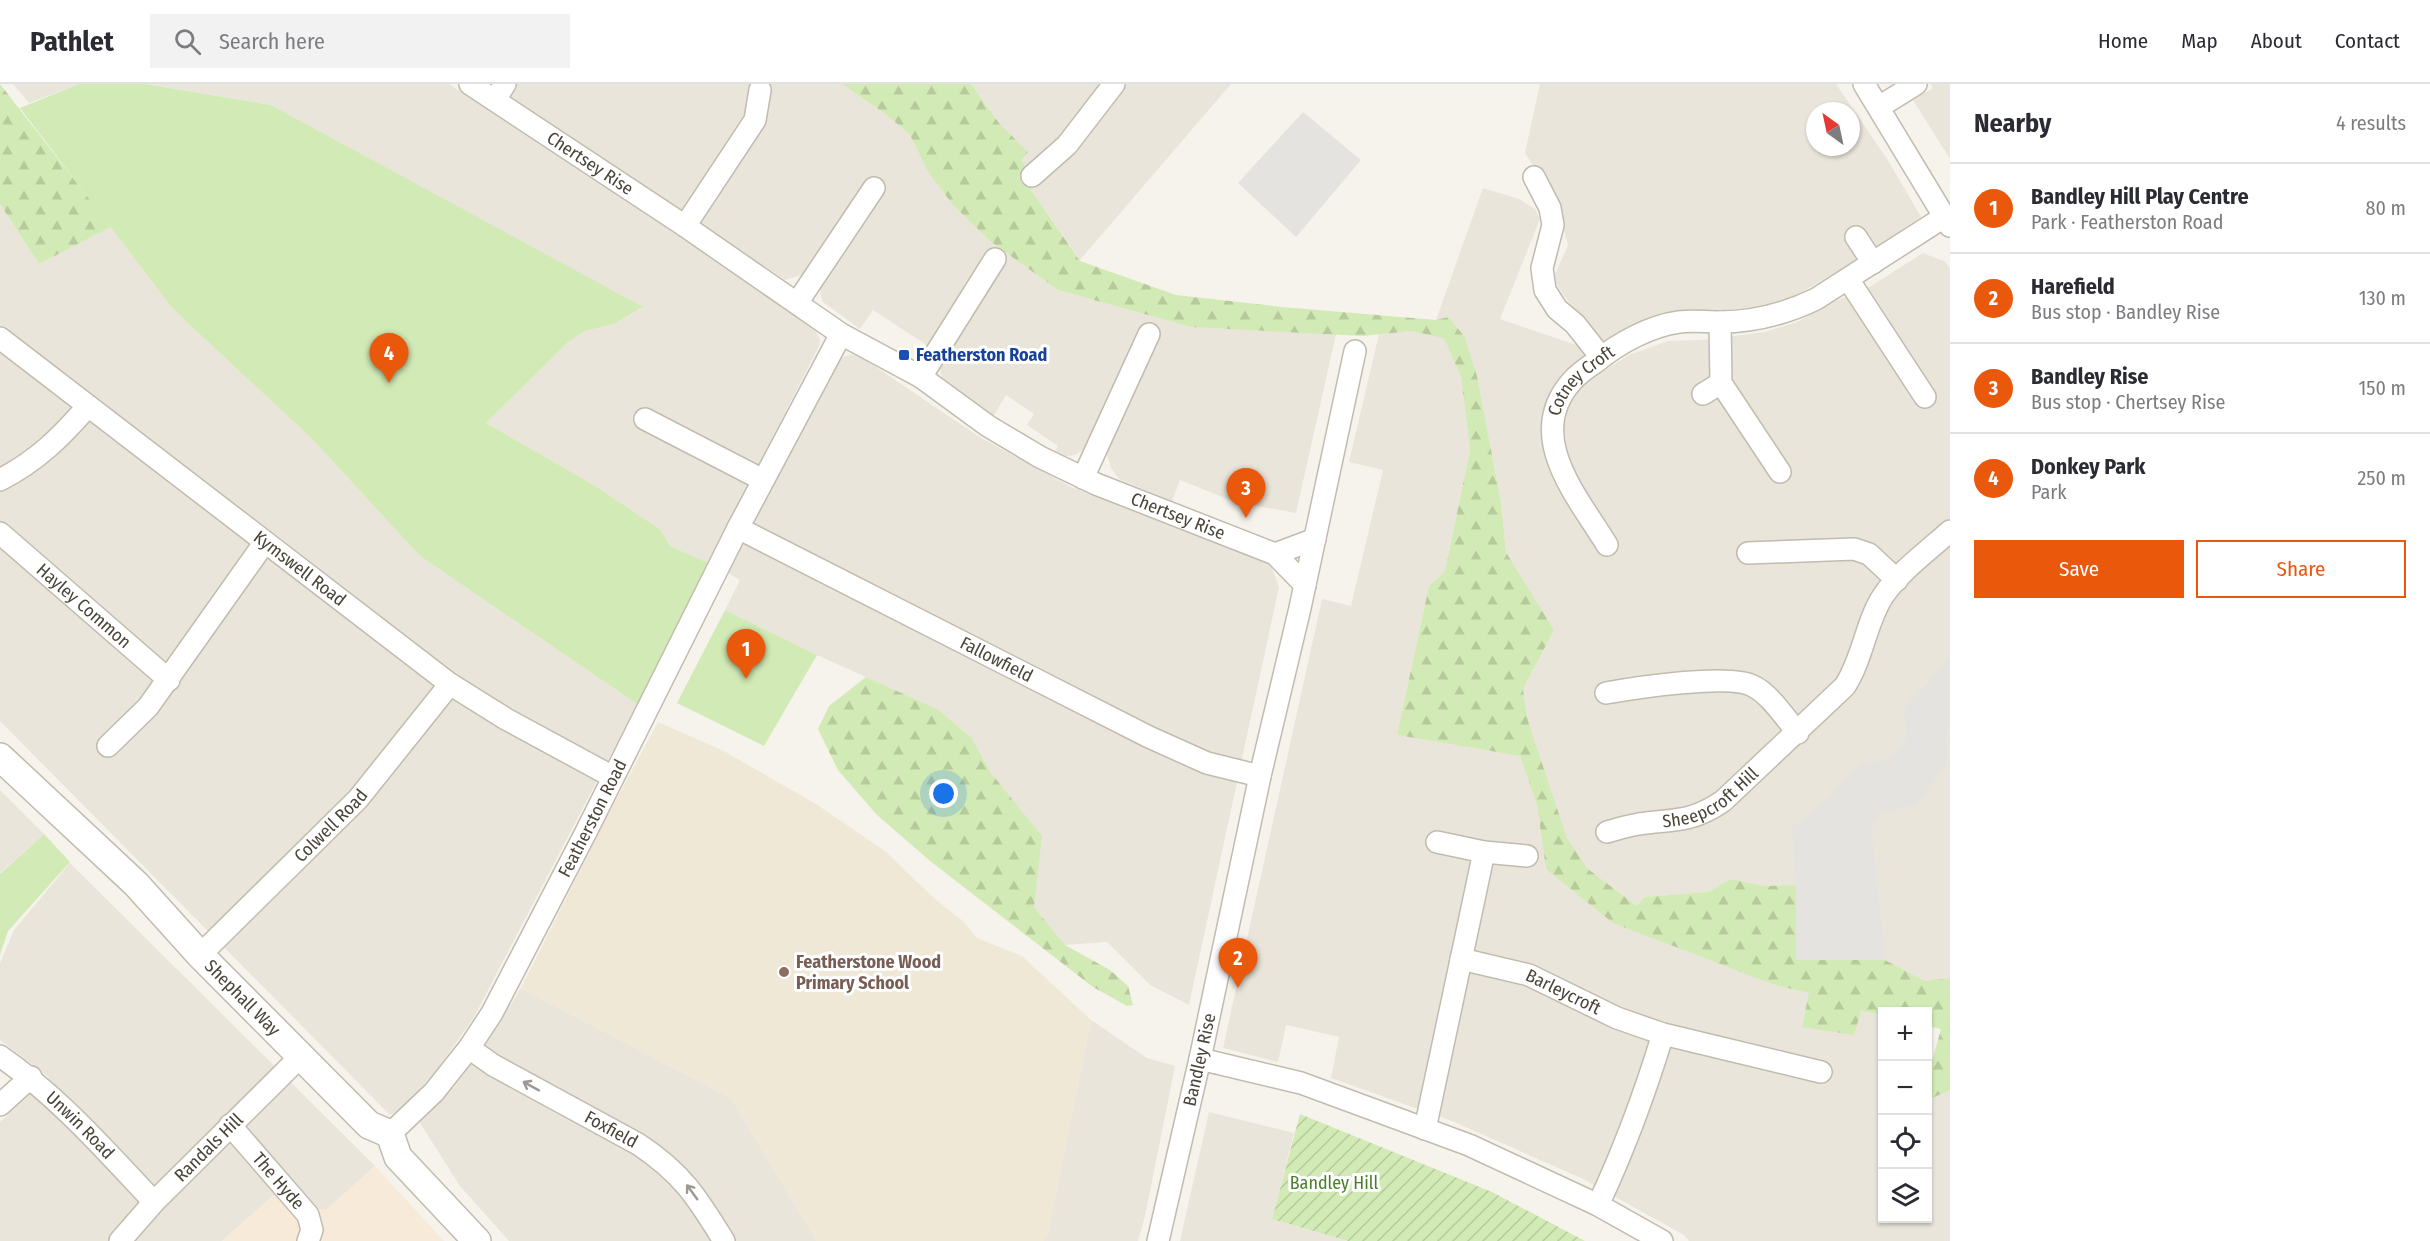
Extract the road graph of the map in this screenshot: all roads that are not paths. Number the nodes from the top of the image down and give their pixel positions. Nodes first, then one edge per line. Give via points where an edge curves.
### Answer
1 (470, 84) edge
2 (1114, 84) edge
3 (1864, 84) edge
4 (1916, 84) edge
5 (760, 90) dead end
6 (500, 92) edge
7 (1879, 107) junction
8 (1032, 176) dead end
9 (1534, 177) dead end
10 (874, 188) dead end
11 (1947, 221) edge
12 (685, 226) junction
13 (1856, 237) dead end
14 (995, 259) dead end
15 (1873, 263) junction
16 (1848, 279) junction
17 (797, 303) junction
18 (1720, 322) junction
19 (841, 334) junction
20 (1149, 334) dead end
21 (0, 338) edge
22 (1355, 351) dead end
23 (1601, 357) junction
24 (921, 376) junction
25 (1925, 397) dead end
26 (88, 406) junction
27 (645, 419) dead end
28 (1780, 472) dead end
29 (1083, 478) junction
30 (0, 480) edge
31 (764, 480) junction
32 (738, 528) junction
33 (1950, 531) edge
34 (0, 533) edge
35 (1315, 539) junction
36 (265, 542) junction
37 (1607, 545) dead end
38 (1748, 553) dead end
39 (1275, 554) junction
40 (1897, 580) junction
41 (1305, 585) junction
42 (169, 680) junction
43 (450, 684) junction
44 (1606, 693) dead end
45 (1798, 733) junction
46 (108, 746) dead end
47 (0, 757) edge
48 (1260, 776) junction
49 (613, 777) junction
50 (1607, 832) dead end
51 (1437, 842) dead end
52 (1484, 852) junction
53 (1527, 856) dead end
54 (200, 955) junction
55 (1461, 959) junction
56 (1663, 1035) junction
57 (469, 1048) junction
58 (0, 1056) edge
59 (301, 1056) junction
60 (1200, 1059) junction
61 (1821, 1072) dead end
62 (31, 1077) junction
63 (0, 1105) edge
64 (230, 1125) junction
65 (1425, 1129) junction
66 (390, 1134) junction
67 (154, 1202) junction
68 (1598, 1204) junction
69 (120, 1241) edge
70 (308, 1241) edge
71 (477, 1241) edge
72 (724, 1241) edge
73 (1158, 1241) edge
74 (1662, 1241) edge

1 - 6 street, Chertsey Rise
2 - 8 street via 1066,145
3 - 7 street
4 - 7 street
5 - 12 street via 755,120
6 - 12 street, Chertsey Rise
7 - 11 street
9 - 23 street via 1550,208 1553,225 1542,268 1545,290
10 - 17 street
11 - 15 street, Cotney Croft
12 - 17 street, Chertsey Rise
13 - 15 street
14 - 24 street
15 - 16 street, Cotney Croft
16 - 18 street, Cotney Croft via 1816,299 1778,315
16 - 25 street
17 - 19 street, Chertsey Rise
18 - 23 street, Cotney Croft via 1695,321 1659,327
18 - 28 street via 1713,389
19 - 24 street, Chertsey Rise
19 - 31 street, Featherston Road
20 - 29 street
21 - 26 street, Kymswell Road
22 - 35 street, Bandley Rise
23 - 37 street, Cotney Croft via 1571,382 1558,407 1554,448 1584,524
24 - 29 street, Chertsey Rise via 988,426
26 - 30 street via 50,448
26 - 36 street, Kymswell Road
27 - 31 street
29 - 39 street, Chertsey Rise
31 - 32 street, Featherston Road
32 - 48 street, Fallowfield via 1149,738 1207,764
32 - 49 street, Featherston Road
33 - 40 street, Sheepcroft Hill
34 - 42 street, Hayley Common
35 - 39 street
35 - 41 street, Bandley Rise
36 - 42 street
36 - 43 street, Kymswell Road
38 - 40 street via 1854,549 1869,554
39 - 41 street, Chertsey Rise
40 - 45 street, Sheepcroft Hill via 1883,596 1858,664 1845,686
41 - 48 street, Bandley Rise
42 - 46 street
43 - 49 street, Kymswell Road
43 - 54 street, Colwell Road via 358,799
44 - 45 street via 1647,686 1738,681 1763,693
45 - 50 street, Sheepcroft Hill via 1707,812 1676,822 1637,824
47 - 54 street, Shephall Way via 134,882
48 - 60 street, Bandley Rise
49 - 57 street, Featherston Road via 492,1012
51 - 52 street
52 - 53 street
52 - 55 street
54 - 59 street, Shephall Way
55 - 56 street, Barleycroft via 1529,975 1617,1018
55 - 65 street
56 - 61 street, Barleycroft
56 - 68 street
57 - 66 street, Featherston Road via 434,1092
72 -> 57 street, Foxfield via 691,1189 659,1158
58 - 62 street, Unwin Road
59 - 64 street, Randals Hill
59 - 66 street, Shephall Way via 369,1125
60 - 65 street via 1301,1083
60 - 73 street, Bandley Rise
62 - 63 street
62 - 67 street, Unwin Road
64 - 67 street, Randals Hill
64 - 70 street, The Hyde via 308,1215 312,1230
65 - 68 street
66 - 71 street via 398,1157
67 - 69 street, Randals Hill
68 - 74 street

